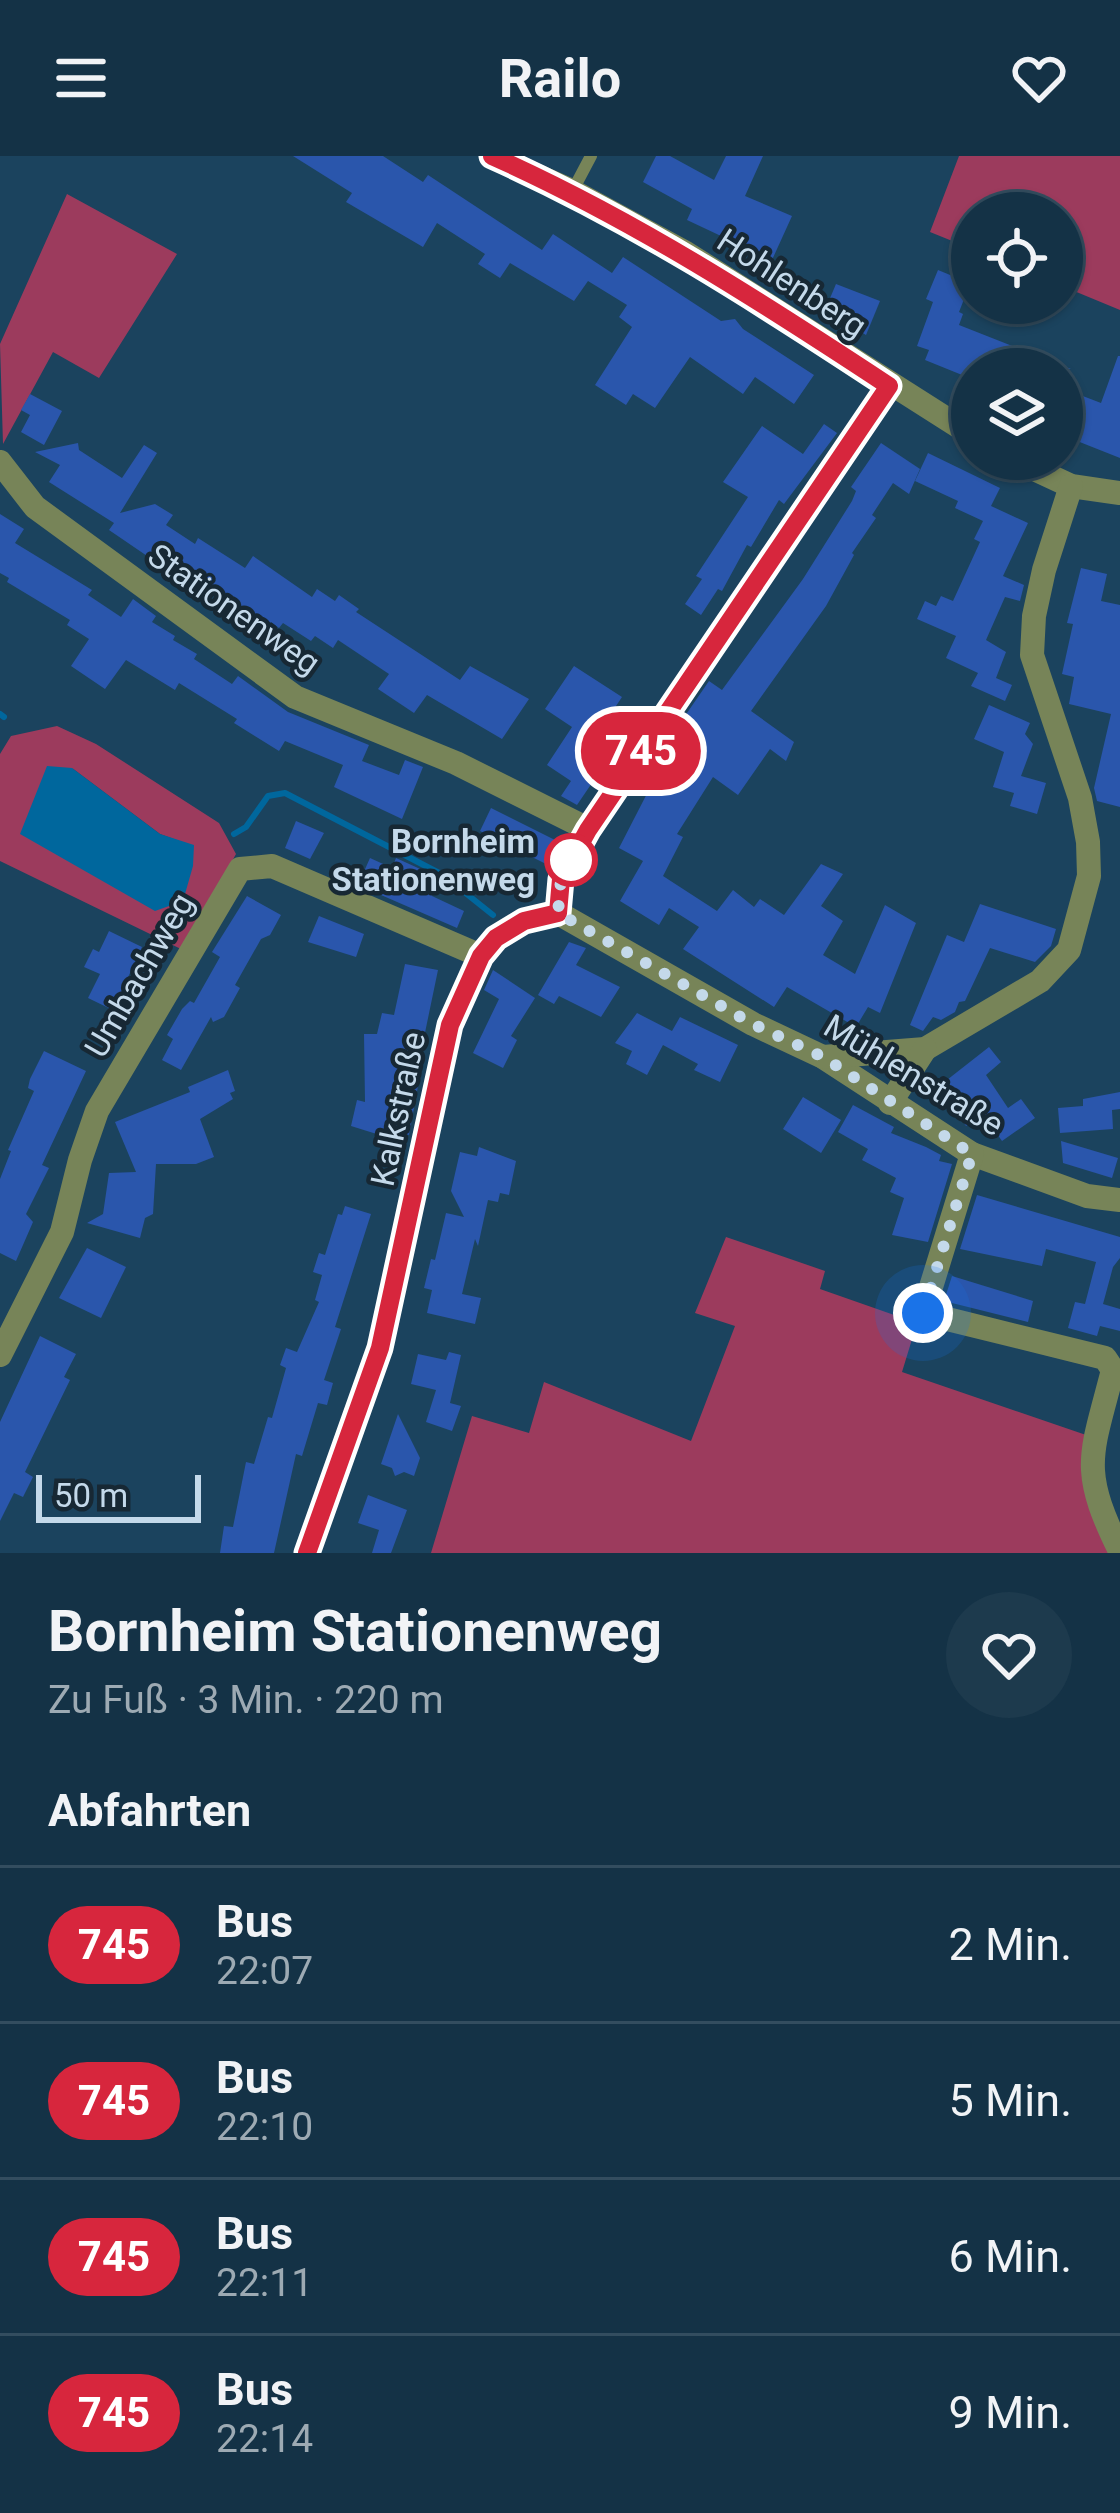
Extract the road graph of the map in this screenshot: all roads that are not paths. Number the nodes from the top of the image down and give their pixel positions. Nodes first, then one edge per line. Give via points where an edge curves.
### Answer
1 (492, 156) edge
2 (591, 156) edge
3 (572, 191) junction
4 (889, 386) junction
5 (951, 423) edge
6 (0, 462) edge
7 (1058, 480) edge
8 (1071, 486) junction
9 (1120, 493) edge
10 (588, 830) junction
11 (558, 913) junction
12 (481, 956) junction
13 (925, 1049) junction
14 (823, 1057) junction
15 (890, 1103) junction
16 (972, 1154) junction
17 (1120, 1200) edge
18 (0, 1354) edge
19 (1120, 1551) edge
20 (307, 1553) edge

1 - 3 street, Hohlenberg
2 - 3 lane
3 - 4 street, Hohlenberg via 686,254
4 - 5 street, Hohlenberg
4 - 10 street
6 - 10 street, Stationenweg via 34,507 295,697 456,763
7 - 8 street
8 - 9 street
8 - 13 street via 1043,570 1032,655 1084,820 1089,876 1081,915 1069,950 1040,981
10 - 11 street via 561,879
11 - 12 street, Kalkstraße via 524,921
11 - 14 street, Mühlenstraße
12 - 18 street, Umbachweg via 272,866 240,869 98,1111 62,1232
12 - 20 street, Kalkstraße via 450,1025 380,1348
13 - 14 street
13 - 15 street
14 - 15 street, Mühlenstraße
15 - 16 street, Mühlenstraße
16 - 17 street, Mühlenstraße
16 - 19 street via 923,1313 1105,1358 1113,1370 1090,1459 1092,1487

